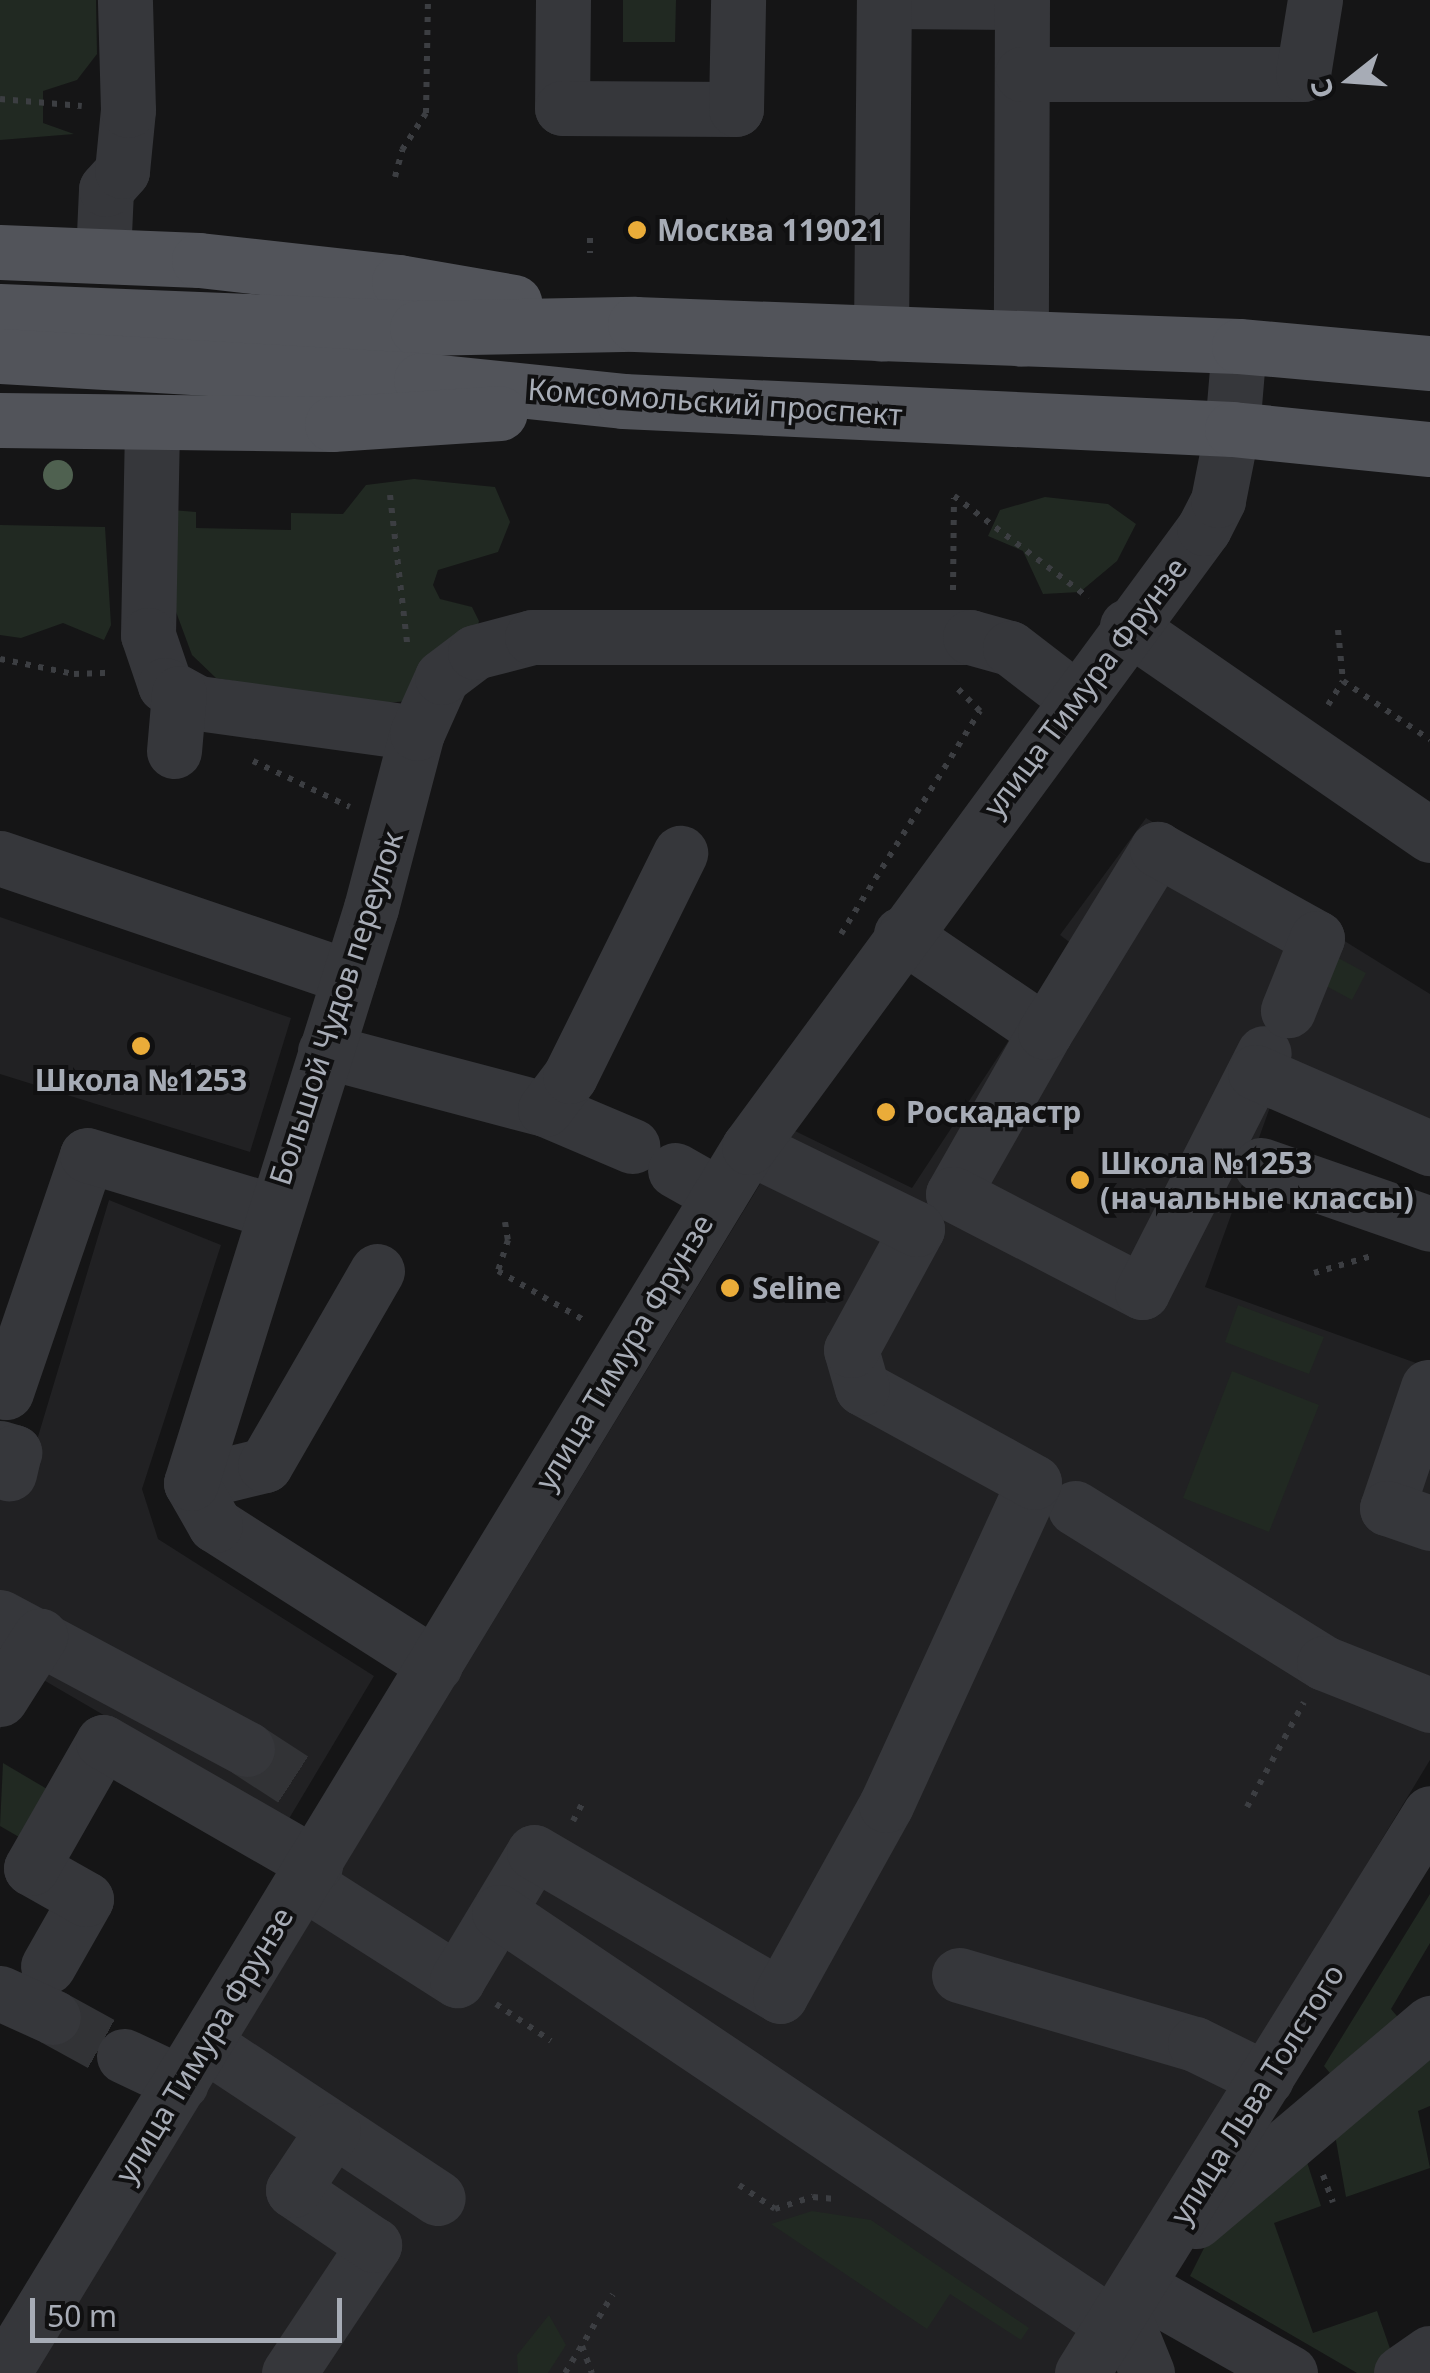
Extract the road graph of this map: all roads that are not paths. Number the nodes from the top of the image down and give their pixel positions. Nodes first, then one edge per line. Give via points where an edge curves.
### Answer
1 (125, 0) edge
2 (563, 0) edge
3 (738, 0) edge
4 (884, 0) edge
5 (1315, 0) edge
6 (1022, 74) junction
7 (0, 252) edge
8 (102, 256) junction
9 (0, 310) edge
10 (636, 324) junction
11 (881, 334) junction
12 (1021, 339) junction
13 (192, 342) junction
14 (1239, 346) junction
15 (0, 356) edge
16 (1430, 364) edge
17 (622, 402) junction
18 (0, 420) edge
19 (152, 427) junction
20 (1232, 429) junction
21 (1430, 450) edge
22 (1127, 626) junction
23 (168, 683) junction
24 (1075, 698) junction
25 (417, 733) junction
26 (174, 752) dead end
27 (1430, 835) edge
28 (680, 853) dead end
29 (0, 858) edge
30 (901, 934) junction
31 (348, 977) junction
32 (1045, 1032) junction
33 (1269, 1045) junction
34 (325, 1051) junction
35 (546, 1109) junction
36 (749, 1147) junction
37 (1430, 1148) edge
38 (1262, 1165) dead end
39 (675, 1170) junction
40 (272, 1211) junction
41 (1430, 1224) edge
42 (378, 1272) dead end
43 (1428, 1387) edge
44 (0, 1390) edge
45 (191, 1483) junction
46 (1075, 1508) dead end
47 (1430, 1522) edge
48 (20, 1626) edge
49 (435, 1666) junction
50 (0, 1699) edge
51 (1430, 1705) edge
52 (247, 1749) tunnel mouth
53 (1430, 1813) edge
54 (309, 1873) junction
55 (499, 1912) junction
56 (960, 1975) dead end
57 (0, 1993) edge
58 (1430, 2023) edge
59 (124, 2056) tunnel mouth
60 (193, 2064) junction
61 (1266, 2079) junction
62 (333, 2130) junction
63 (438, 2198) dead end
64 (1133, 2294) junction
65 (7, 2352) edge
66 (1430, 2353) edge
67 (290, 2373) edge
68 (1082, 2373) edge
69 (1146, 2373) edge
70 (1290, 2373) edge
71 (1401, 2373) edge

1 - 8 street via 128,110 122,171 106,190
2 - 3 street via 562,108 736,110
4 - 6 street via 1022,2
4 - 11 street
5 - 6 street via 1303,74
6 - 12 street
7 - 8 main road
8 - 10 main road via 400,282
9 - 13 main road, Комсомольский проспект
10 - 11 main road, Комсомольский проспект
10 - 13 main road, Комсомольский проспект
11 - 12 main road, Комсомольский проспект
12 - 14 main road, Комсомольский проспект
13 - 15 main road, Комсомольский проспект
13 - 17 main road, Комсомольский проспект
14 - 16 main road, Комсомольский проспект
14 - 20 street, улица Тимура Фрунзе
17 - 19 main road via 406,421
17 - 20 main road, Комсомольский проспект
18 - 19 main road
19 - 23 street via 148,635
20 - 21 main road, Комсомольский проспект
20 - 22 street, улица Тимура Фрунзе via 1218,500 1204,528
22 - 24 street, улица Тимура Фрунзе
22 - 27 street
23 - 25 street via 198,703
23 - 26 street
24 - 25 street, Большой Чудов переулок via 1010,648 970,636 532,637 502,641 456,663 431,694
24 - 30 street, улица Тимура Фрунзе
25 - 31 street, Большой Чудов переулок
28 - 35 street via 570,1076
29 - 31 street
30 - 32 street
30 - 36 street, улица Тимура Фрунзе
31 - 34 street, Большой Чудов переулок
32 - 33 street via 1157,849 1316,938
32 - 33 street via 953,1194 1142,1292
33 - 37 street
34 - 35 street
34 - 40 street, Большой Чудов переулок
35 - 39 street
36 - 39 street, улица Тимура Фрунзе
36 - 55 street via 917,1229 850,1350 862,1388 1034,1482 886,1805 780,1996 534,1852
38 - 41 street
39 - 49 street, улица Тимура Фрунзе
40 - 44 street via 87,1155 6,1392
40 - 45 street, Большой Чудов переулок
42 - 45 street via 265,1465
43 - 47 street via 1387,1508
45 - 49 street via 216,1525
46 - 51 street via 1324,1664
48 - 50 street
48 - 52 street
49 - 54 street, улица Тимура Фрунзе via 327,1800
53 - 61 street, улица Льва Толстого
54 - 55 street via 457,1980
54 - 57 street via 103,1742 31,1868 86,1899 51,1991
54 - 60 street, улица Тимура Фрунзе
55 - 64 street
56 - 61 street via 1196,2044
58 - 64 street
59 - 60 street
60 - 62 street
60 - 65 street, улица Тимура Фрунзе
61 - 64 street, улица Льва Толстого
62 - 63 street
62 - 67 street via 293,2190 374,2245
64 - 68 street, улица Льва Толстого
64 - 69 street
64 - 70 street
66 - 71 street

